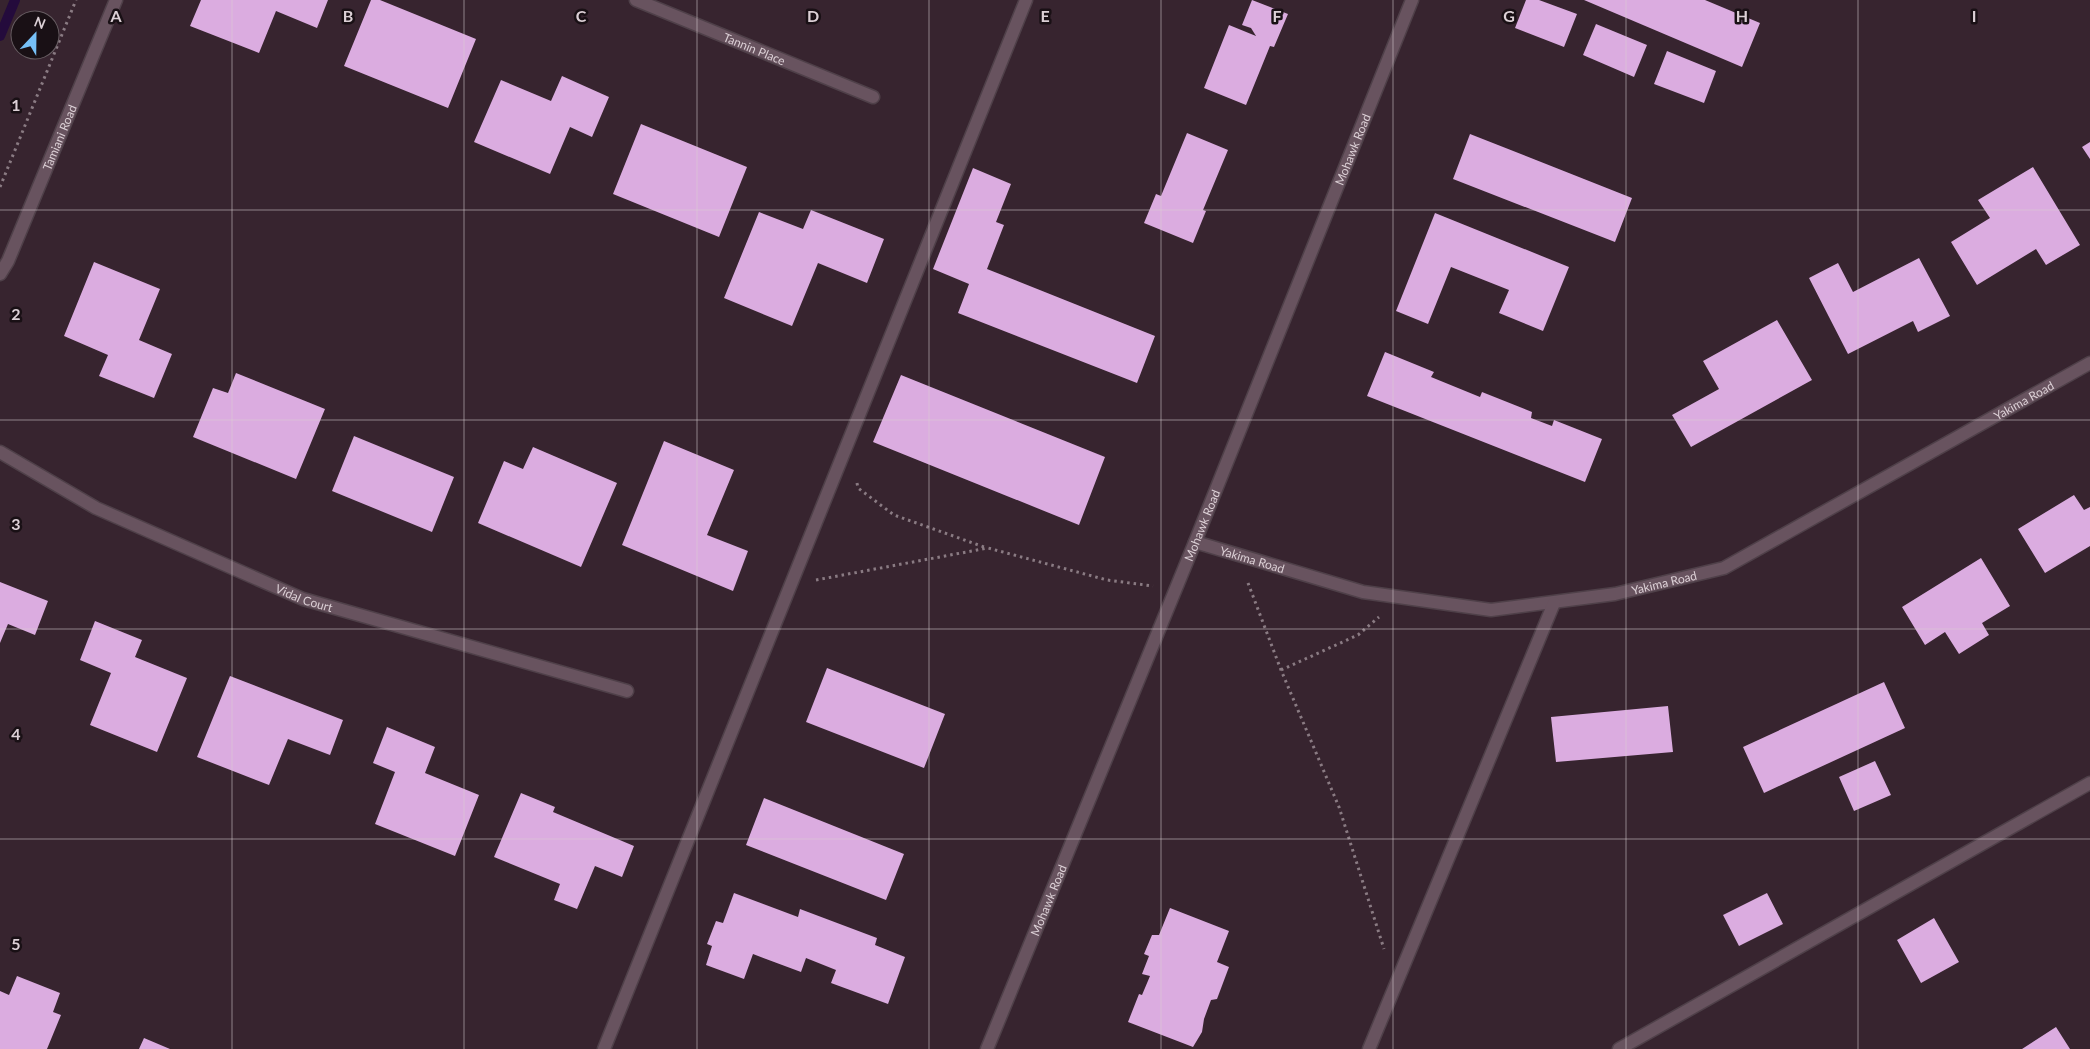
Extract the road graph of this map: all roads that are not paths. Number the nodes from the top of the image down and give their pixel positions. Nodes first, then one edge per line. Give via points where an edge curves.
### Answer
1 (116, 0) edge
2 (636, 0) edge
3 (1026, 0) edge
4 (1412, 0) edge
5 (873, 97) dead end
6 (0, 274) edge
7 (2090, 363) edge
8 (0, 452) edge
9 (1195, 542) junction
10 (1554, 603) junction
11 (627, 691) dead end
12 (2090, 783) edge
13 (604, 1049) edge
14 (987, 1049) edge
15 (1370, 1049) edge
16 (1619, 1049) edge

1 - 6 street, Tamiani Road
2 - 5 street, Tannin Place
3 - 13 street
4 - 9 street, Mohawk Road
7 - 10 street, Yakima Road via 1724,568 1615,594
8 - 11 street, Vidal Court via 96,508 303,599
9 - 10 street, Yakima Road via 1363,592 1491,610
9 - 14 street, Mohawk Road
10 - 15 street
12 - 16 street

